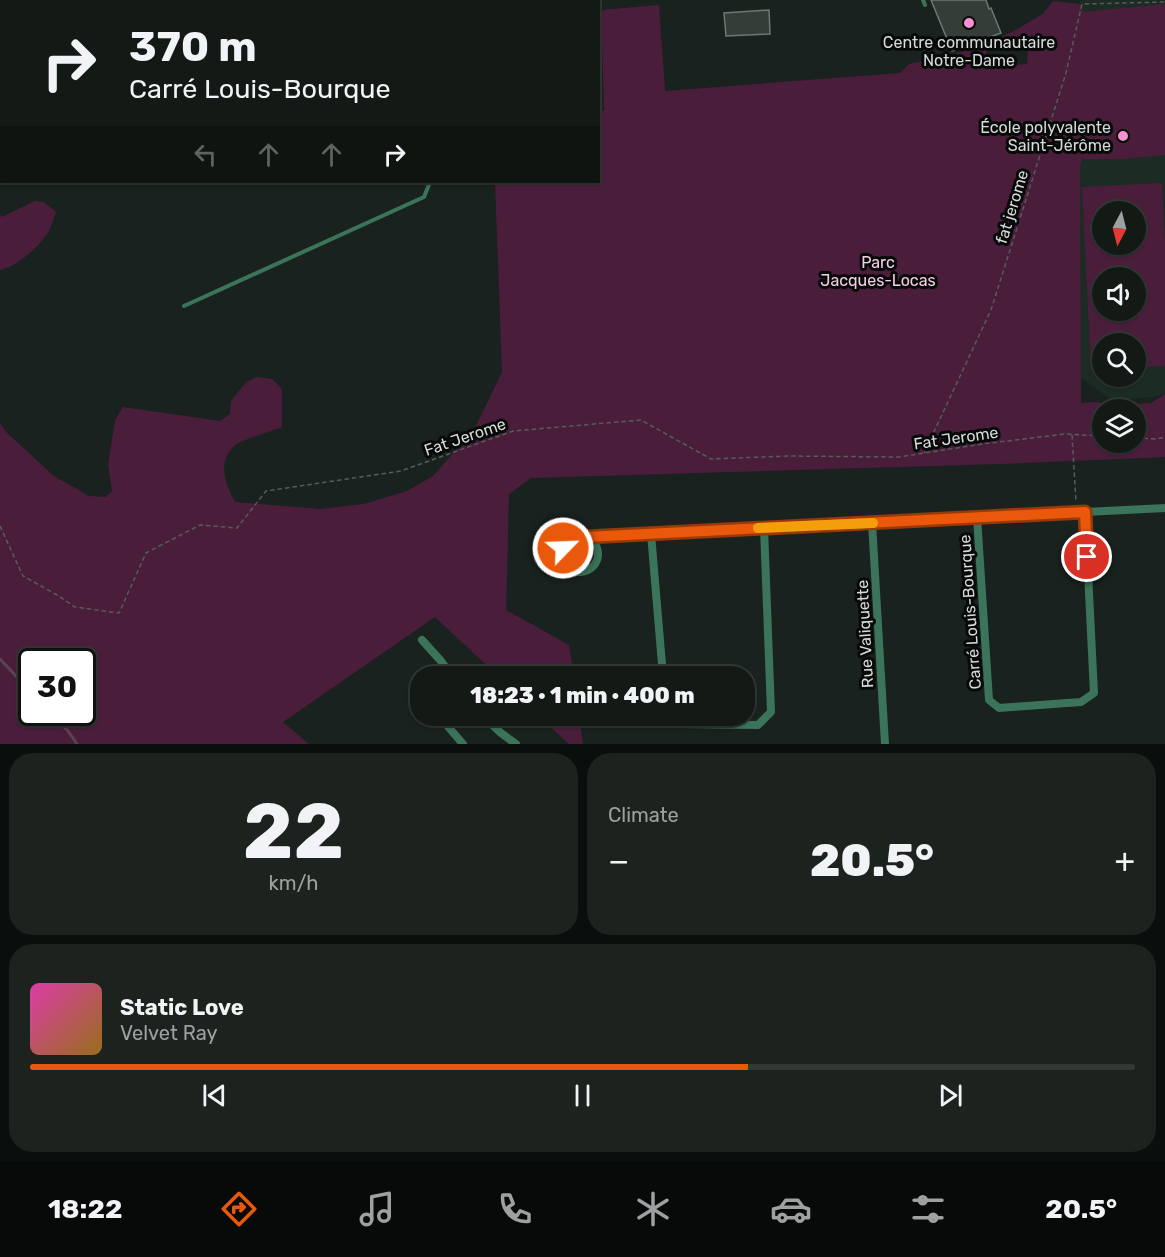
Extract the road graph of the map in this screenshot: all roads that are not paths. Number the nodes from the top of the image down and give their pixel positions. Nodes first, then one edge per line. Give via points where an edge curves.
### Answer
1 (430, 183) edge
2 (184, 306) dead end
3 (1165, 508) edge
4 (1081, 512) junction
5 (978, 517) junction
6 (872, 523) junction
7 (764, 528) junction
8 (651, 534) junction
9 (586, 537) junction
10 (422, 640) dead end
11 (445, 666) edge
12 (662, 666) edge
13 (755, 725) edge
14 (448, 726) edge
15 (494, 726) edge
16 (464, 744) edge
17 (516, 744) edge
18 (885, 744) edge

1 - 2 lane via 424,197
3 - 4 street
4 - 5 street
4 - 5 street, Carré Louis-Bourque via 1094,693 1081,702 999,708 989,700
5 - 6 street
6 - 7 street
6 - 18 street, Rue Valiquette
7 - 8 street
7 - 13 street via 771,712
8 - 9 street
8 - 12 street
9 - 9 street via 596,545 596,563 586,571 574,571 562,560 563,548 575,537
10 - 11 street
14 - 16 street
15 - 17 street

